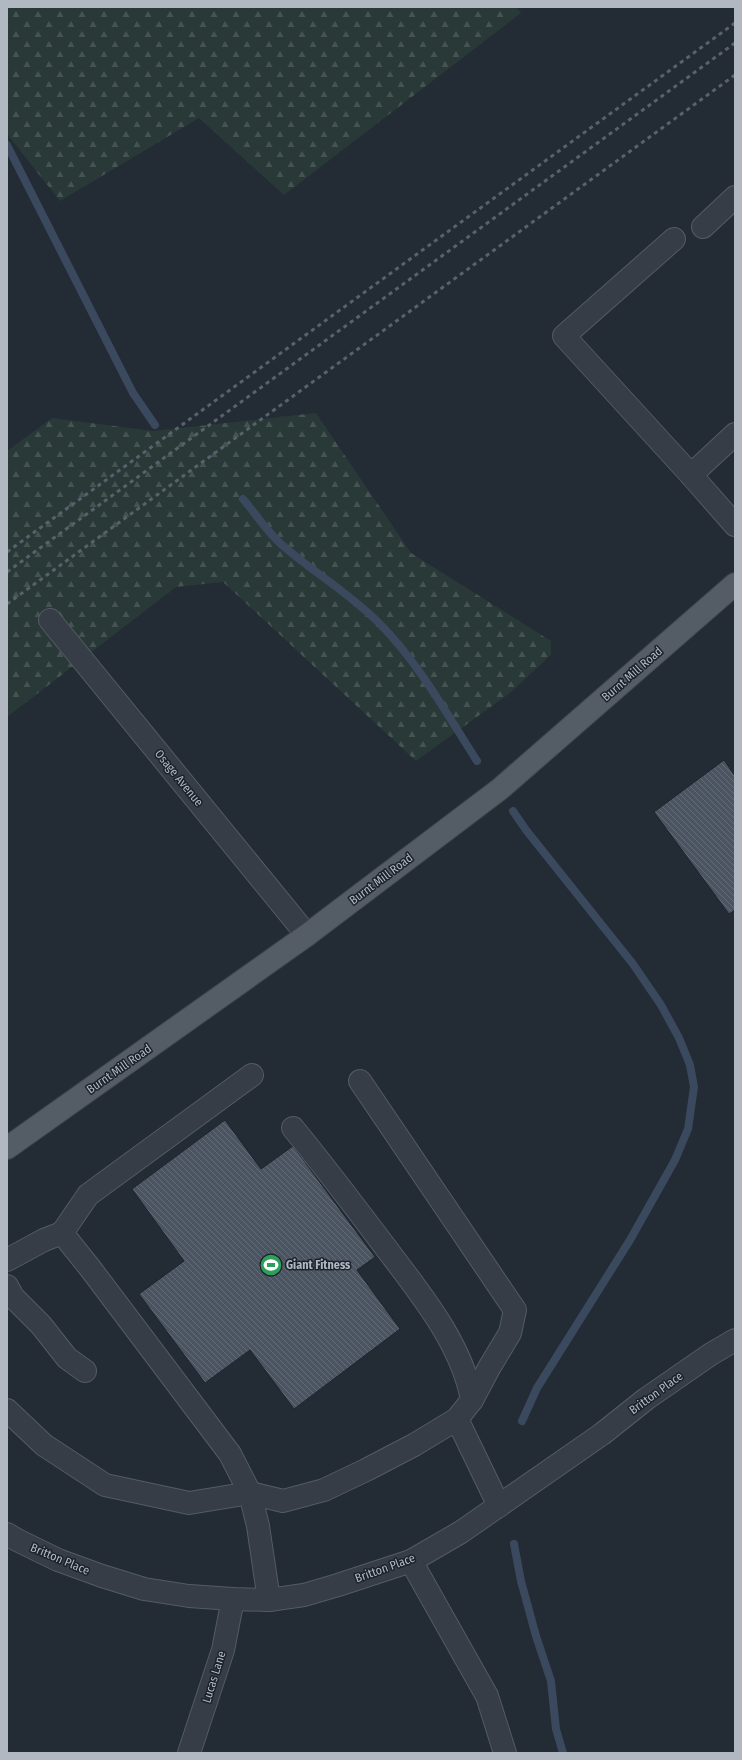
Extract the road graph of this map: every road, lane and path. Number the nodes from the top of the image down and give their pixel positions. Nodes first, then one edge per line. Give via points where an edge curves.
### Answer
1 (735, 198) edge
2 (703, 226) dead end
3 (674, 239) dead end
4 (735, 434) edge
5 (691, 475) junction
6 (735, 525) edge
7 (733, 591) edge
8 (50, 620) dead end
9 (307, 935) junction
10 (252, 1075) dead end
11 (360, 1081) dead end
12 (293, 1128) dead end
13 (7, 1148) edge
14 (62, 1233) junction
15 (7, 1260) edge
16 (7, 1286) edge
17 (735, 1340) edge
18 (85, 1371) dead end
19 (472, 1400) junction
20 (7, 1410) edge
21 (456, 1419) junction
22 (250, 1493) junction
23 (499, 1506) junction
24 (7, 1534) edge
25 (411, 1561) junction
26 (233, 1599) junction
27 (268, 1600) junction
28 (189, 1753) edge
29 (505, 1753) edge

1 - 2 street
3 - 5 street via 564,336
4 - 5 street
5 - 6 street
7 - 9 main road, Burnt Mill Road via 500,789
8 - 9 street, Osage Avenue
9 - 13 main road, Burnt Mill Road
10 - 14 street via 88,1195
11 - 19 street via 515,1310 510,1333
12 - 19 street via 333,1176 433,1311 469,1380
14 - 15 street
14 - 22 street via 230,1454
16 - 18 street via 13,1297 67,1358
17 - 23 street, Britton Place via 646,1399 602,1434
19 - 21 street
20 - 22 street via 44,1445 105,1485 189,1503
21 - 22 street via 407,1448 324,1490 283,1501
21 - 23 street
22 - 27 street via 258,1526
23 - 25 street, Britton Place
24 - 26 street, Britton Place via 58,1560 144,1589
25 - 27 street, Britton Place via 304,1595
25 - 29 street via 487,1696
26 - 27 street, Britton Place
26 - 28 street, Lucas Lane via 223,1650

